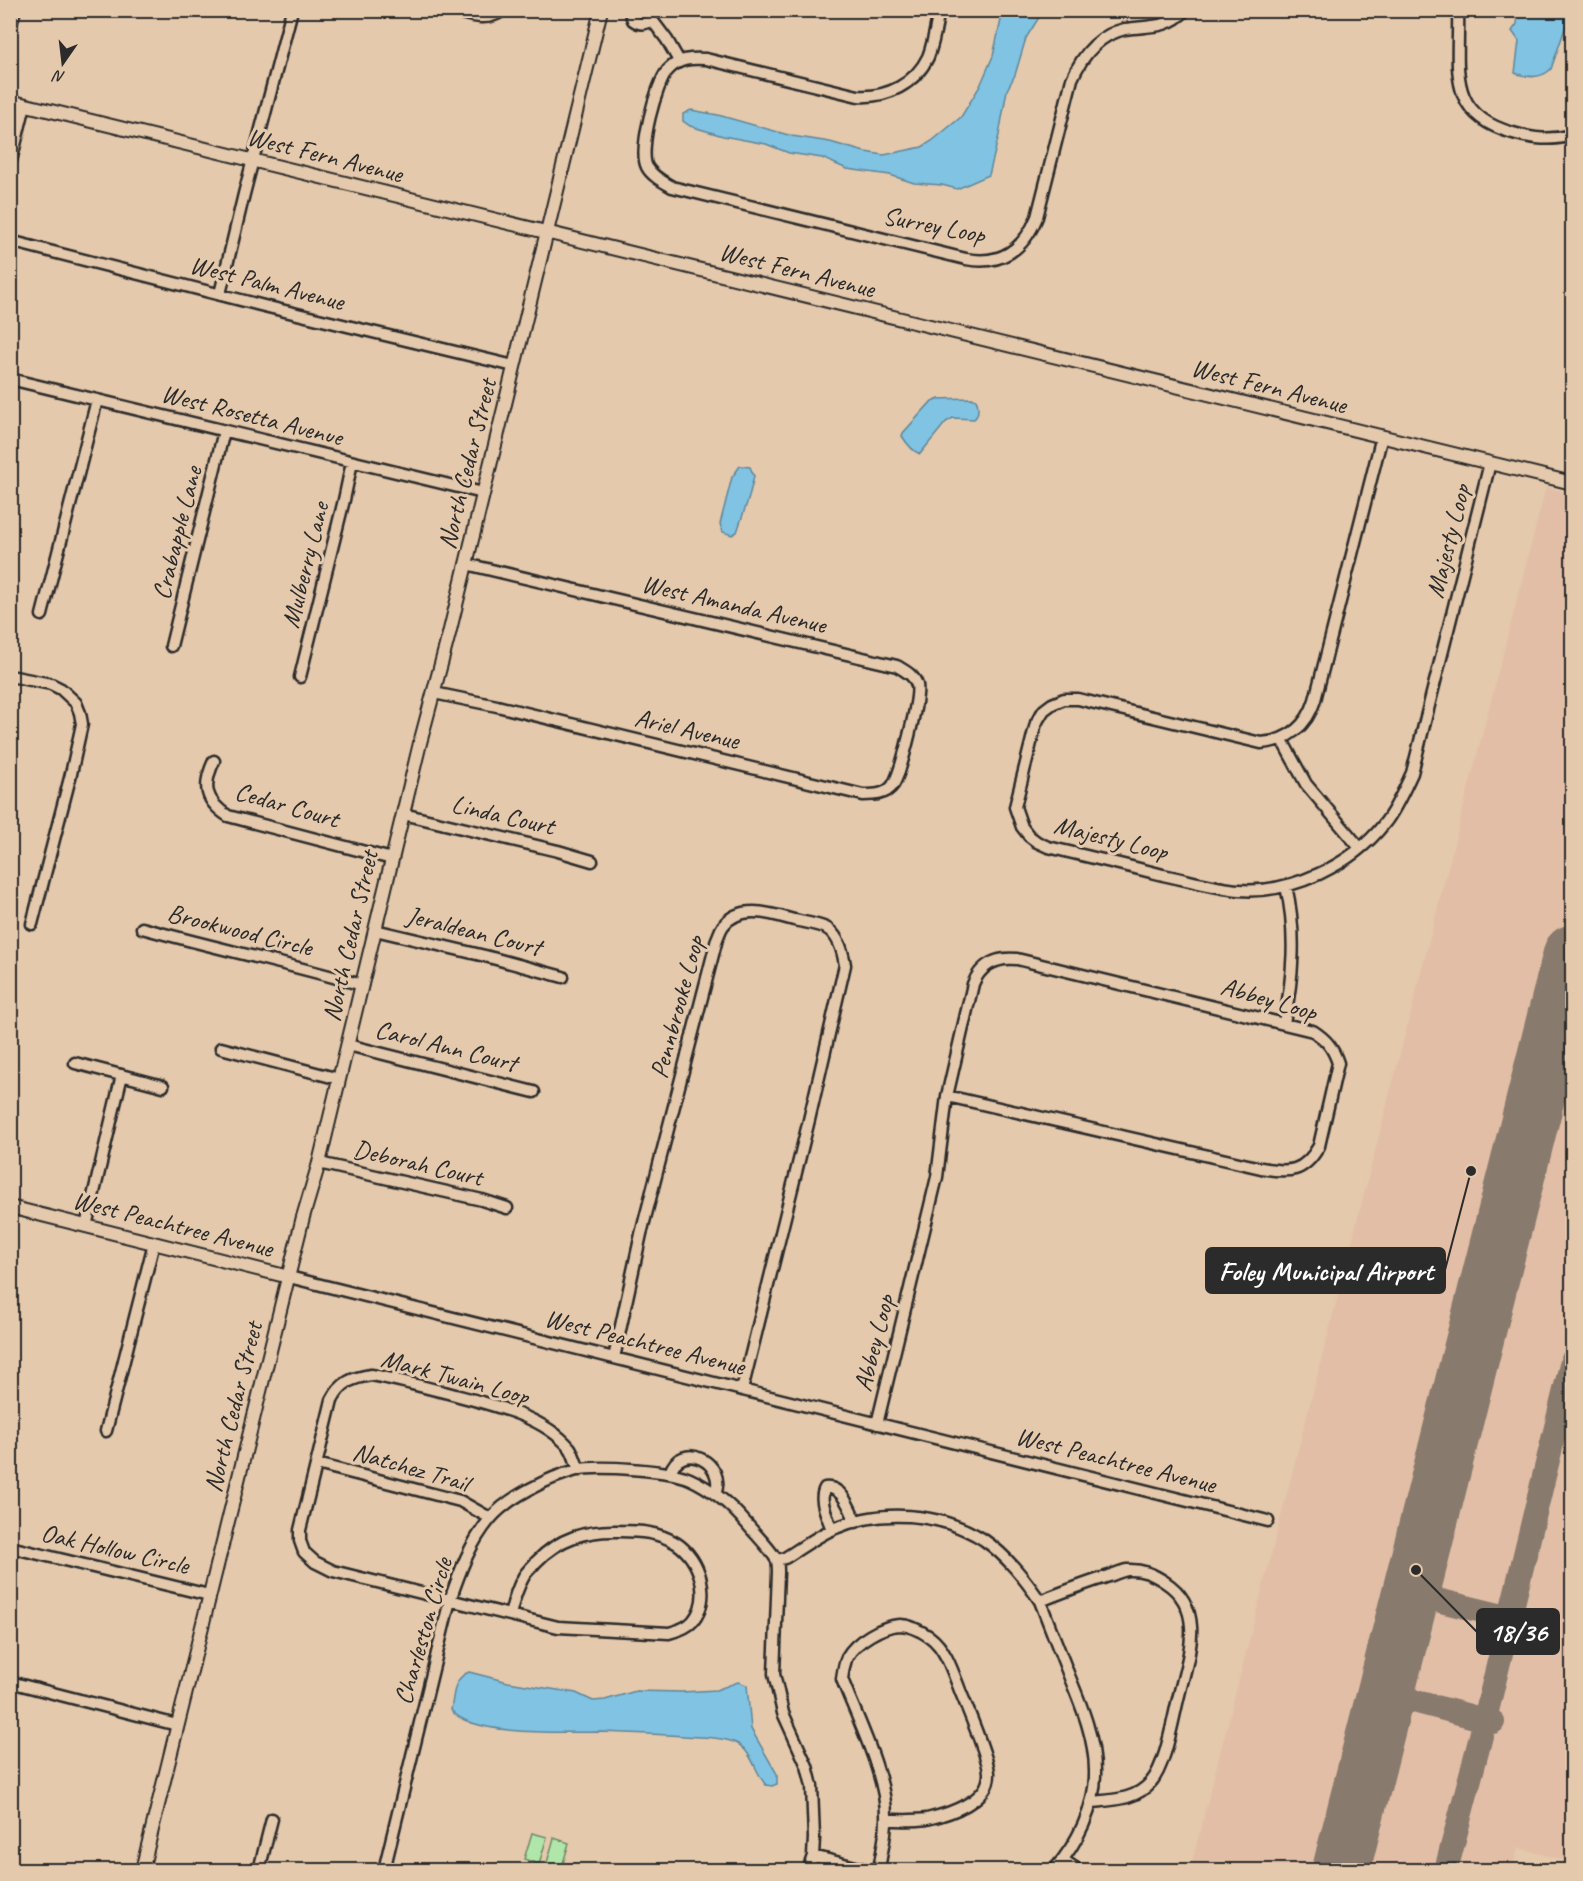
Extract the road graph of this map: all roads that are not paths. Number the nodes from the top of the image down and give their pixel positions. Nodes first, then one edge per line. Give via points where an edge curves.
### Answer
1 (15, 10) edge
2 (292, 10) edge
3 (451, 10) edge
4 (503, 10) edge
5 (601, 10) edge
6 (629, 10) edge
7 (939, 10) edge
8 (1186, 10) edge
9 (1458, 10) edge
10 (653, 15) edge
11 (10, 28) edge
12 (679, 61) junction
13 (10, 101) edge
14 (25, 105) junction
15 (1572, 135) edge
16 (253, 160) junction
17 (10, 165) edge
18 (546, 232) junction
19 (10, 241) edge
20 (220, 294) junction
21 (514, 366) junction
22 (10, 379) edge
23 (97, 400) junction
24 (224, 431) junction
25 (1382, 436) junction
26 (352, 462) junction
27 (1490, 463) junction
28 (1572, 483) edge
29 (483, 493) junction
30 (466, 564) junction
31 (42, 615) dead end
32 (171, 646) dead end
33 (10, 676) edge
34 (300, 677) dead end
35 (434, 693) junction
36 (1282, 740) junction
37 (904, 752) joint
38 (214, 761) dead end
39 (403, 814) junction
40 (1360, 848) junction
41 (392, 859) junction
42 (592, 861) dead end
43 (1286, 886) junction
44 (32, 924) dead end
45 (142, 928) dead end
46 (375, 930) junction
47 (562, 977) dead end
48 (362, 986) junction
49 (1284, 1023) junction
50 (348, 1045) junction
51 (221, 1048) dead end
52 (75, 1063) dead end
53 (122, 1075) junction
54 (339, 1079) junction
55 (163, 1086) dead end
56 (534, 1092) dead end
57 (947, 1096) junction
58 (318, 1163) junction
59 (10, 1207) edge
60 (507, 1208) dead end
61 (86, 1226) junction
62 (154, 1243) junction
63 (289, 1276) junction
64 (614, 1358) junction
65 (742, 1390) junction
66 (877, 1424) junction
67 (106, 1431) dead end
68 (317, 1464) junction
69 (579, 1470) junction
70 (670, 1473) junction
71 (715, 1494) junction
72 (490, 1518) junction
73 (1268, 1521) dead end
74 (856, 1522) junction
75 (832, 1530) junction
76 (10, 1547) edge
77 (777, 1560) junction
78 (209, 1594) junction
79 (450, 1600) junction
80 (1040, 1601) junction
81 (510, 1615) junction
82 (10, 1682) edge
83 (177, 1725) junction
84 (1092, 1802) junction
85 (272, 1819) dead end
86 (886, 1820) junction
87 (813, 1856) junction
88 (1064, 1860) junction
89 (142, 1870) edge
90 (259, 1870) edge
91 (384, 1870) edge
92 (808, 1870) edge
93 (867, 1870) edge
94 (879, 1870) edge
95 (1054, 1870) edge
96 (1078, 1870) edge

1 - 11 street
2 - 16 street
3 - 4 street via 484,18
5 - 18 street, North Cedar Street
6 - 10 street via 635,22 645,23
7 - 12 street via 924,64 904,84 881,94 858,96 706,59
8 - 12 street, Surrey Loop via 1174,21 1116,32 1088,51 1072,79 1031,232 1007,255 991,260 966,259 672,187 653,176 646,165 644,146 658,86 667,70
9 - 15 street via 1458,75 1472,111 1490,125 1523,136 1553,139
10 - 12 street
13 - 14 street, West Fern Avenue
14 - 16 street, West Fern Avenue
14 - 17 street
16 - 18 street, West Fern Avenue
16 - 20 street
18 - 21 street, North Cedar Street
18 - 25 street, West Fern Avenue
19 - 20 street, West Palm Avenue
20 - 21 street, West Palm Avenue
21 - 29 street, North Cedar Street
22 - 23 street, West Rosetta Avenue
23 - 24 street, West Rosetta Avenue
23 - 31 street
24 - 26 street, West Rosetta Avenue
24 - 32 street, Crabapple Lane
25 - 27 street, West Fern Avenue
25 - 36 street via 1311,711 1296,731
26 - 29 street, West Rosetta Avenue
26 - 34 street, Mulberry Lane
27 - 28 street, West Fern Avenue
27 - 40 street, Majesty Loop via 1412,772 1383,825
29 - 30 street, North Cedar Street
30 - 35 street, North Cedar Street
30 - 37 street, West Amanda Avenue via 897,666 912,676 918,695
33 - 44 street via 61,689 76,703 82,723
35 - 37 street, Ariel Avenue via 863,795 876,795 893,785
35 - 39 street, North Cedar Street
36 - 40 street via 1306,784
36 - 43 street, Majesty Loop via 1261,743 1093,702 1064,699 1044,710 1036,723 1015,807 1029,836 1048,847 1219,888 1241,891
38 - 41 street, Cedar Court via 206,790 212,802 228,816
39 - 41 street, North Cedar Street
39 - 42 street, Linda Court
40 - 43 street, Majesty Loop via 1316,875
41 - 46 street, North Cedar Street
43 - 49 street via 1294,949
45 - 48 street, Brookwood Circle
46 - 47 street, Jeraldean Court
46 - 48 street, North Cedar Street
48 - 50 street, North Cedar Street
49 - 57 street, Abbey Loop via 1005,957 987,964 976,977
49 - 57 street, Abbey Loop via 1313,1031 1325,1039 1338,1063 1319,1146 1304,1166 1291,1171 1261,1168
50 - 54 street, North Cedar Street
50 - 56 street, Carol Ann Court
51 - 54 street
52 - 53 street
53 - 55 street
53 - 61 street
54 - 58 street, North Cedar Street
57 - 66 street, Abbey Loop via 938,1177
58 - 60 street, Deborah Court
58 - 63 street, North Cedar Street
59 - 61 street, West Peachtree Avenue
61 - 62 street, West Peachtree Avenue
62 - 63 street, West Peachtree Avenue
62 - 67 street
63 - 64 street, West Peachtree Avenue
63 - 78 street, North Cedar Street
64 - 65 street, West Peachtree Avenue
64 - 65 street, Pennbrooke Loop via 641,1234 717,939 724,925 735,916 754,912 826,928 836,938 846,965
65 - 66 street, West Peachtree Avenue
66 - 73 street, West Peachtree Avenue
68 - 69 street, Mark Twain Loop via 336,1392 356,1377 371,1375 481,1402 536,1423 572,1450
68 - 72 street, Natchez Trail via 460,1501
68 - 79 street, Mark Twain Loop via 300,1530 304,1552 333,1571
69 - 70 street, Charleston Circle
69 - 72 street, Charleston Circle via 530,1490
70 - 71 street, Charleston Circle via 688,1478
70 - 71 street via 678,1460 694,1456 707,1462 717,1480
71 - 77 street, Charleston Circle via 734,1509
72 - 79 street, Charleston Circle via 461,1567
74 - 75 street
74 - 75 street via 838,1490 825,1488 822,1501
74 - 80 street via 900,1515 960,1528 1004,1556
75 - 77 street
76 - 78 street, Oak Hollow Circle
77 - 87 street via 774,1674 783,1713 812,1786
78 - 83 street, North Cedar Street
79 - 81 street, Mark Twain Loop
79 - 91 street, Charleston Circle
80 - 84 street via 1092,1743
80 - 84 street via 1126,1570 1150,1572 1173,1587 1187,1606 1193,1628 1161,1763 1151,1782 1122,1799
81 - 81 street, Mark Twain Loop via 525,1574 547,1551 571,1537 592,1531 644,1531 661,1535 679,1545 695,1563 701,1581 701,1606 693,1621 669,1634 558,1627
82 - 83 street
83 - 89 street, North Cedar Street
84 - 88 street
85 - 90 street
86 - 86 street via 926,1819 962,1807 976,1799 990,1774 942,1648 917,1629 900,1625 856,1644 844,1665 842,1679 877,1766
86 - 94 street
87 - 92 street
87 - 93 street
88 - 95 street
88 - 96 street

